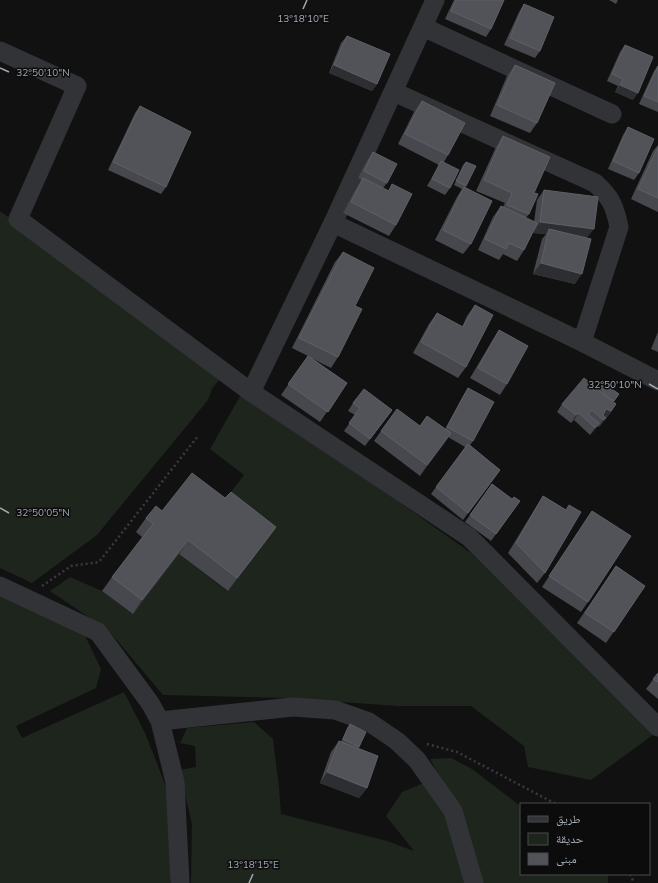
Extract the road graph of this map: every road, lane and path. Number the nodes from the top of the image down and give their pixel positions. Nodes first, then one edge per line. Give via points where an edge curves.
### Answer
1 (435, 0) edge
2 (423, 27) junction
3 (0, 52) edge
4 (394, 92) junction
5 (612, 114) dead end
6 (333, 223) junction
7 (582, 342) junction
8 (658, 381) edge
9 (251, 392) junction
10 (198, 436) dead end
11 (0, 586) edge
12 (25, 597) junction
13 (160, 721) junction
14 (658, 727) edge
15 (420, 742) dead end
16 (554, 803) edge
17 (180, 883) edge
18 (474, 883) edge

1 - 2 street
2 - 4 street
2 - 5 street
3 - 9 street via 77,86 18,219
4 - 6 street
4 - 7 street via 595,183 608,195 616,212 619,227
6 - 7 street
6 - 9 street
7 - 8 street
9 - 14 street via 469,537
10 - 12 path via 99,562 71,566
11 - 12 street
12 - 13 street via 98,632 150,702
13 - 17 street via 175,782
13 - 18 street via 292,707 335,710 368,722 397,741 417,760 453,811
15 - 16 path via 457,752

